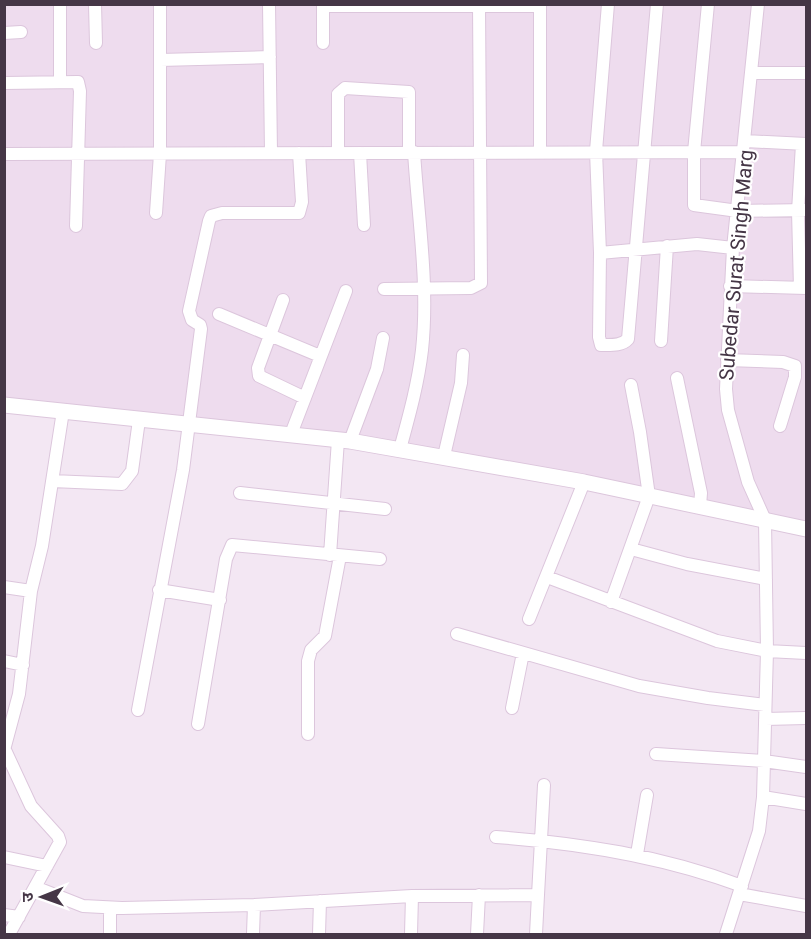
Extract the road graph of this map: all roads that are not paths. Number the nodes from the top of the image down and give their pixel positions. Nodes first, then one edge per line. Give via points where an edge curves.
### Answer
1 (60, 4) edge
2 (95, 4) edge
3 (160, 4) edge
4 (269, 4) edge
5 (608, 4) edge
6 (657, 4) edge
7 (708, 4) edge
8 (758, 4) edge
9 (323, 5) edge
10 (540, 5) edge
11 (395, 6) edge
12 (479, 6) edge
13 (21, 32) dead end
14 (4, 33) edge
15 (96, 43) dead end
16 (323, 43) dead end
17 (270, 57) junction
18 (160, 60) junction
19 (752, 73) junction
20 (807, 73) edge
21 (60, 82) junction
22 (4, 83) edge
23 (804, 144) edge
24 (745, 146) junction
25 (596, 151) junction
26 (338, 152) junction
27 (411, 152) junction
28 (481, 152) junction
29 (540, 152) junction
30 (645, 152) junction
31 (694, 152) junction
32 (271, 153) junction
33 (299, 153) junction
34 (360, 153) junction
35 (4, 154) edge
36 (78, 154) junction
37 (160, 154) junction
38 (738, 211) junction
39 (802, 211) edge
40 (156, 213) dead end
41 (364, 225) dead end
42 (76, 226) dead end
43 (667, 246) junction
44 (733, 248) junction
45 (637, 249) junction
46 (600, 253) junction
47 (730, 286) junction
48 (803, 288) edge
49 (384, 289) dead end
50 (423, 289) junction
51 (346, 291) dead end
52 (283, 300) dead end
53 (219, 314) dead end
54 (271, 334) junction
55 (383, 338) dead end
56 (661, 341) dead end
57 (463, 355) dead end
58 (320, 356) junction
59 (727, 360) junction
60 (677, 378) dead end
61 (631, 386) dead end
62 (305, 398) junction
63 (4, 405) edge
64 (63, 411) junction
65 (139, 420) junction
66 (189, 425) junction
67 (780, 426) dead end
68 (291, 434) junction
69 (344, 440) junction
70 (400, 449) junction
71 (444, 456) junction
72 (52, 481) junction
73 (584, 482) junction
74 (240, 493) dead end
75 (648, 496) junction
76 (334, 502) junction
77 (700, 506) junction
78 (385, 509) dead end
79 (765, 520) junction
80 (807, 529) edge
81 (631, 549) junction
82 (335, 555) junction
83 (380, 559) dead end
84 (547, 578) junction
85 (766, 579) junction
86 (4, 587) edge
87 (159, 590) junction
88 (31, 591) junction
89 (220, 600) junction
90 (611, 602) junction
91 (529, 619) dead end
92 (457, 634) dead end
93 (767, 651) junction
94 (523, 653) junction
95 (807, 653) edge
96 (4, 661) edge
97 (23, 665) junction
98 (765, 705) junction
99 (512, 708) dead end
100 (138, 710) dead end
101 (9, 712) edge
102 (807, 718) edge
103 (765, 719) junction
104 (198, 724) dead end
105 (308, 734) dead end
106 (5, 750) edge
107 (656, 754) dead end
108 (764, 761) junction
109 (807, 767) edge
110 (544, 785) dead end
111 (647, 795) dead end
112 (763, 797) junction
113 (807, 804) edge
114 (496, 837) dead end
115 (541, 840) junction
116 (637, 854) junction
117 (4, 857) edge
118 (47, 866) junction
119 (35, 887) junction
120 (740, 890) junction
121 (479, 895) junction
122 (538, 895) junction
123 (412, 896) junction
124 (320, 901) junction
125 (254, 905) junction
126 (807, 906) edge
127 (110, 908) junction
128 (4, 915) edge
129 (19, 917) junction
130 (9, 934) edge
131 (110, 934) edge
132 (253, 934) edge
133 (319, 934) edge
134 (411, 934) edge
135 (477, 934) edge
136 (536, 934) edge
137 (726, 934) edge

1 - 21 street
2 - 15 street
3 - 18 street
4 - 17 street
5 - 25 street
6 - 30 street
7 - 31 street
8 - 19 street, Subedar Surat Singh Marg
9 - 11 street
9 - 16 street
10 - 12 street
10 - 29 street
11 - 12 street
12 - 28 street
13 - 14 street
17 - 18 street
17 - 32 street
18 - 37 street
19 - 20 street
19 - 24 street, Subedar Surat Singh Marg
21 - 22 street
21 - 36 street via 78,82
23 - 24 street
23 - 39 street
24 - 31 street
24 - 38 street, Subedar Surat Singh Marg
25 - 29 street
25 - 30 street
25 - 46 street
26 - 27 street via 338,94 345,88 409,92
26 - 33 street
26 - 34 street
27 - 28 street
27 - 34 street
27 - 50 street
28 - 29 street
28 - 50 street via 481,283 471,288
30 - 31 street
30 - 45 street
31 - 38 street via 694,205
32 - 33 street
32 - 37 street
33 - 66 street via 299,213 211,216 189,311 201,329
34 - 41 street
35 - 36 street
36 - 37 street
36 - 42 street
37 - 40 street
38 - 39 street
38 - 44 street, Subedar Surat Singh Marg
39 - 48 street
43 - 44 street
43 - 45 street
43 - 56 street
44 - 47 street, Subedar Surat Singh Marg
45 - 46 street
45 - 46 street via 628,339 621,344 600,342
47 - 48 street
47 - 59 street, Subedar Surat Singh Marg
49 - 50 street
50 - 70 street via 422,349
51 - 58 street
52 - 54 street
53 - 54 street
54 - 58 street
54 - 62 street via 258,368 259,376
55 - 69 street via 377,369
57 - 71 street via 461,383
58 - 62 street
59 - 67 street via 795,366
59 - 79 street, Subedar Surat Singh Marg via 728,410 748,482
60 - 77 street via 701,493
61 - 75 street
62 - 68 street
63 - 64 street
64 - 65 street
64 - 72 street
65 - 66 street
65 - 72 street via 132,471 122,484
66 - 68 street
66 - 87 street
68 - 69 street
69 - 70 street
69 - 76 street
70 - 71 street
71 - 73 street
72 - 88 street
73 - 75 street
73 - 84 street
74 - 76 street
75 - 77 street
75 - 81 street
76 - 78 street
76 - 82 street
77 - 79 street
79 - 80 street
79 - 85 street
81 - 85 street
81 - 90 street
82 - 83 street
82 - 89 street via 232,545
82 - 105 street via 325,636 311,650 308,661
84 - 90 street
84 - 91 street
85 - 93 street
86 - 88 street
87 - 89 street
87 - 100 street
88 - 97 street
89 - 104 street
90 - 93 street via 717,641
92 - 94 street
93 - 95 street
93 - 98 street
94 - 98 street via 639,686
94 - 99 street
96 - 97 street
97 - 101 street
98 - 103 street
101 - 106 street
102 - 103 street
103 - 108 street
106 - 118 street via 31,806 58,836 58,848
107 - 108 street
108 - 109 street
108 - 112 street
110 - 115 street
111 - 116 street
112 - 113 street
112 - 120 street via 759,831
114 - 115 street
115 - 116 street
115 - 122 street
116 - 120 street
117 - 118 street
118 - 119 street
119 - 127 street via 83,906
119 - 129 street
120 - 126 street
120 - 137 street
121 - 122 street
121 - 123 street
121 - 135 street
122 - 136 street
123 - 124 street
123 - 134 street
124 - 125 street
124 - 133 street
125 - 127 street
125 - 132 street
127 - 131 street
128 - 129 street
129 - 130 street

